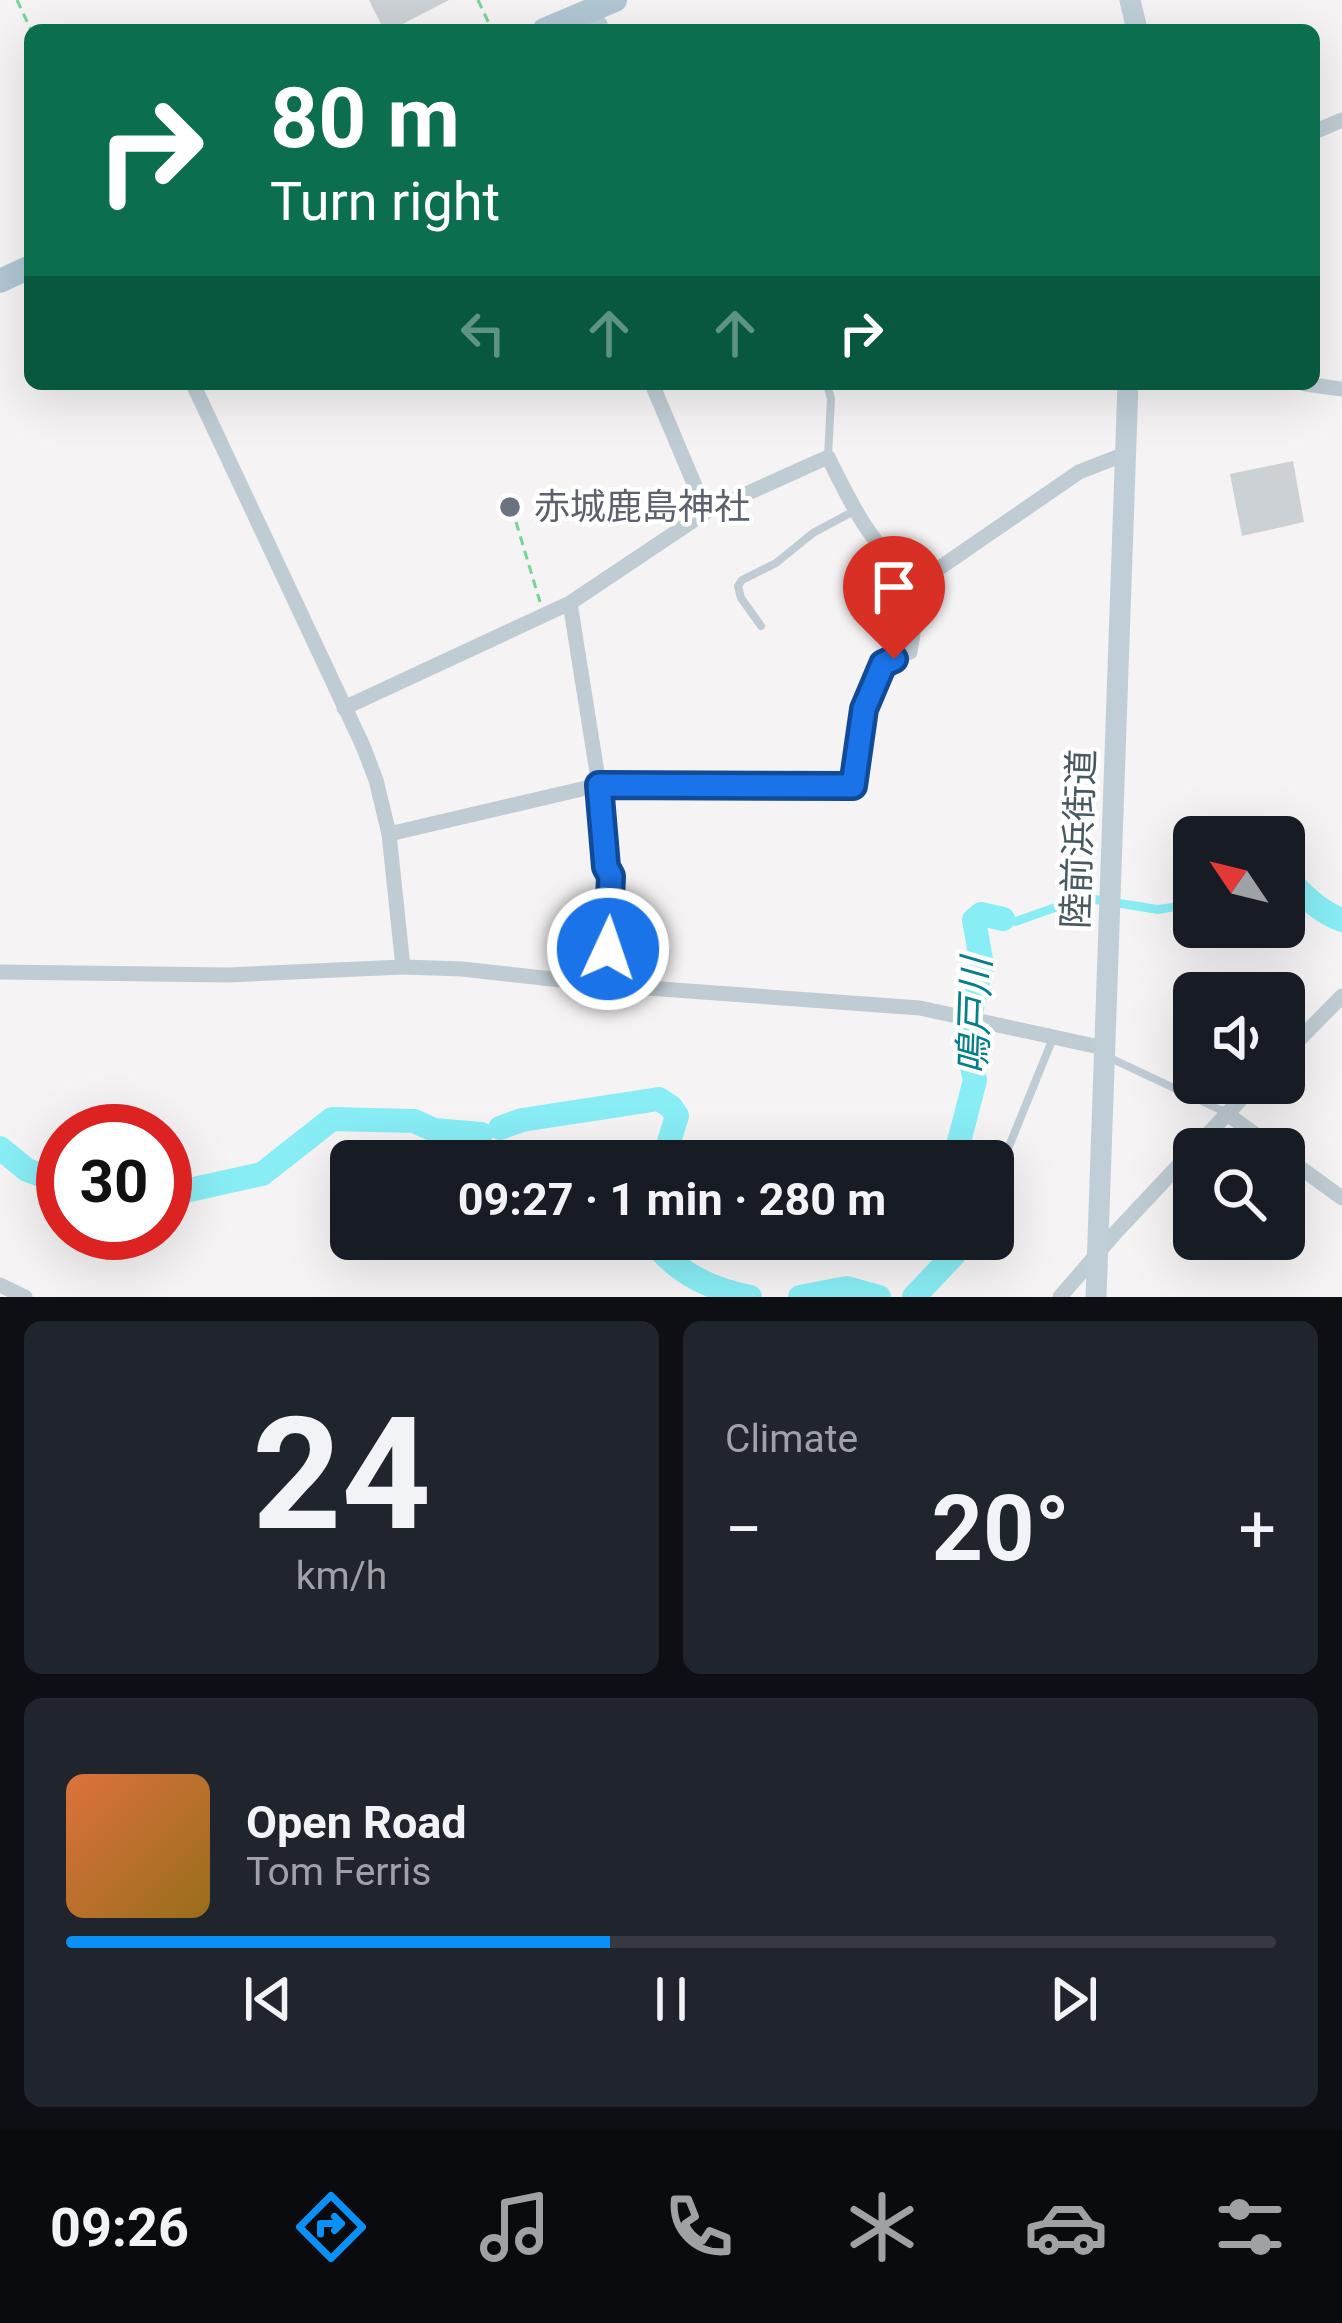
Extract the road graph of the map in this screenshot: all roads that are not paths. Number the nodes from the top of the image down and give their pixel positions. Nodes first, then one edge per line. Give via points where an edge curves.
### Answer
1 (615, 0) edge
2 (558, 24) edge
3 (197, 390) edge
4 (655, 390) edge
5 (829, 390) edge
6 (1129, 390) edge
7 (1126, 454) junction
8 (828, 458) junction
9 (855, 510) junction
10 (706, 512) junction
11 (922, 580) junction
12 (570, 603) junction
13 (760, 626) dead end
14 (344, 708) junction
15 (599, 785) junction
16 (389, 834) junction
17 (404, 967) junction
18 (0, 972) edge
19 (606, 985) junction
20 (1342, 996) edge
21 (1305, 1033) edge
22 (1054, 1036) junction
23 (1103, 1051) junction
24 (1235, 1104) edge
25 (1226, 1113) junction
26 (1246, 1128) edge
27 (1012, 1140) edge
28 (1305, 1171) edge
29 (1342, 1198) edge
30 (1097, 1256) junction
31 (0, 1286) edge
32 (25, 1297) edge
33 (1060, 1297) edge
34 (1096, 1297) edge

1 - 2 main road
3 - 14 street
4 - 10 street
5 - 8 lane
6 - 7 main road, 陸前浜街道
7 - 11 street via 1078,472
7 - 23 main road, 陸前浜街道
8 - 9 street
8 - 10 street
9 - 11 street via 886,554
9 - 13 lane via 742,580 741,598
10 - 12 street
11 - 15 street via 910,652 883,664 864,709 853,786
12 - 14 street
12 - 15 street
14 - 16 street
15 - 16 street
15 - 19 street via 611,876
16 - 17 street
17 - 18 street
17 - 19 street
19 - 22 street via 920,1008
20 - 21 street
22 - 23 street
22 - 27 lane
23 - 25 lane
23 - 30 main road, 陸前浜街道
24 - 25 street
25 - 26 street
25 - 30 street
28 - 29 street
30 - 33 street
30 - 34 main road, 陸前浜街道
31 - 32 street

